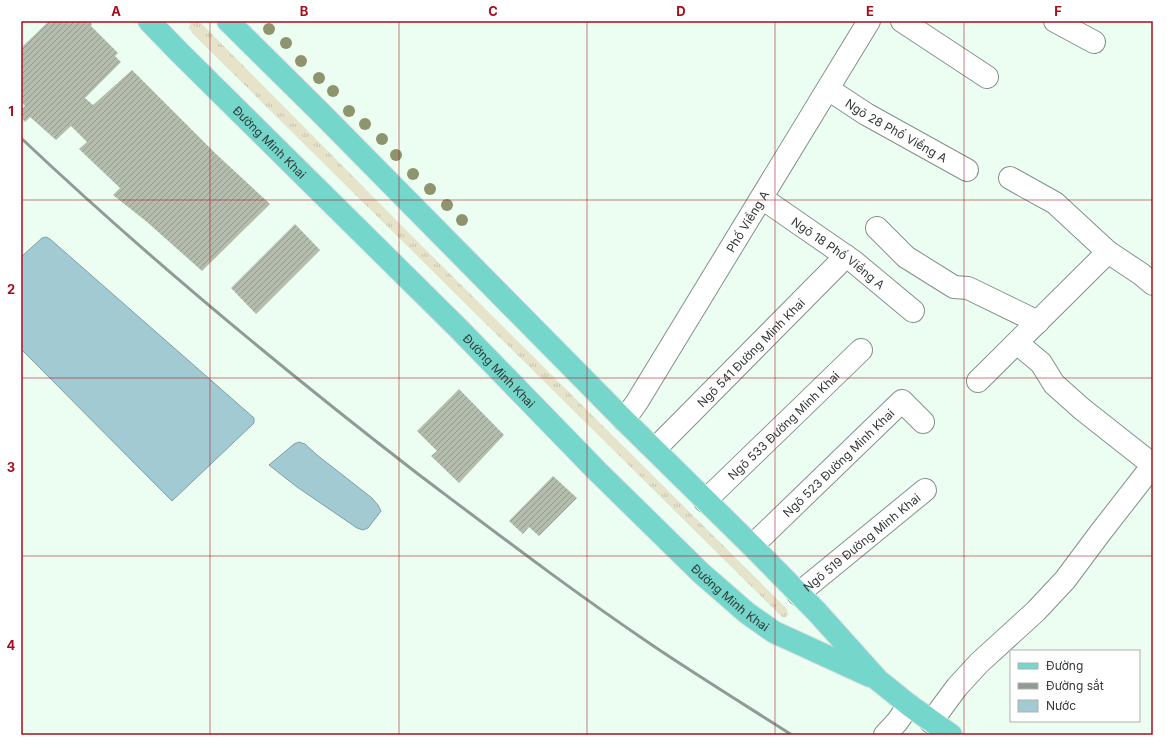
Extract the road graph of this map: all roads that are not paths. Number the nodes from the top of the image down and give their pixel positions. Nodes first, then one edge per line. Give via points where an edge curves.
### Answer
1 (149, 21) edge
2 (228, 21) edge
3 (869, 21) edge
4 (902, 21) edge
5 (1055, 21) edge
6 (1094, 42) dead end
7 (987, 76) dead end
8 (828, 89) junction
9 (967, 170) dead end
10 (1010, 178) dead end
11 (762, 198) junction
12 (877, 228) dead end
13 (1108, 252) junction
14 (846, 256) junction
15 (1153, 284) edge
16 (913, 311) dead end
17 (1038, 322) junction
18 (1017, 343) junction
19 (861, 350) dead end
20 (978, 381) dead end
21 (624, 420) junction
22 (924, 422) dead end
23 (655, 450) junction
24 (1153, 465) edge
25 (925, 490) dead end
26 (705, 501) junction
27 (752, 546) junction
28 (798, 594) junction
29 (878, 680) junction
30 (909, 705) junction
31 (932, 722) junction
32 (885, 735) edge
33 (951, 735) edge

1 - 29 main road, Đường Minh Khai via 701,573 747,613 774,632
2 - 21 main road, Đường Minh Khai
3 - 8 street, Phố Viềng A
4 - 7 street
5 - 6 street
8 - 9 street, Ngõ 28 Phố Viềng A via 866,114
8 - 11 street, Phố Viềng A
10 - 13 street via 1055,203
11 - 14 street, Ngõ 18 Phố Viềng A
11 - 21 street, Phố Viềng A
12 - 17 street via 906,257 954,287 968,288
13 - 15 street
13 - 17 street
14 - 16 street, Ngõ 18 Phố Viềng A
14 - 23 street, Ngõ 541 Đường Minh Khai
17 - 18 street
18 - 20 street
18 - 24 street via 1041,363 1054,384
19 - 26 street, Ngõ 533 Đường Minh Khai
21 - 23 main road, Đường Minh Khai
22 - 27 street, Ngõ 523 Đường Minh Khai via 902,401
23 - 26 main road, Đường Minh Khai
24 - 31 street via 1065,580 1036,611 979,663 957,687
25 - 28 street, Ngõ 519 Đường Minh Khai
26 - 27 main road, Đường Minh Khai
27 - 28 main road, Đường Minh Khai
28 - 29 main road, Đường Minh Khai
29 - 30 main road, Đường Minh Khai
30 - 31 main road, Đường Minh Khai
30 - 32 street
31 - 33 main road, Đường Minh Khai

